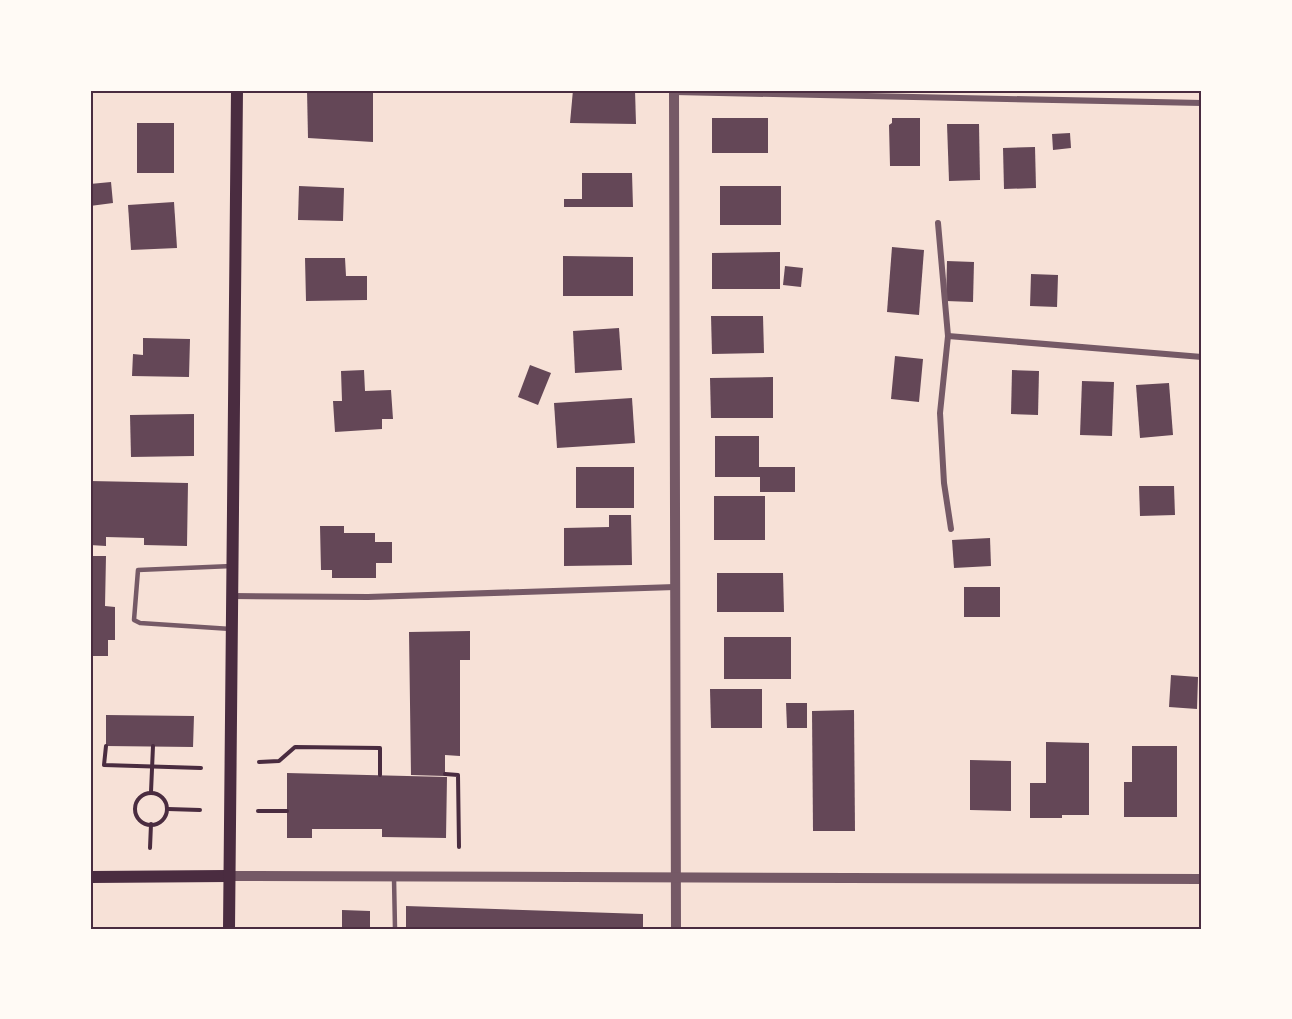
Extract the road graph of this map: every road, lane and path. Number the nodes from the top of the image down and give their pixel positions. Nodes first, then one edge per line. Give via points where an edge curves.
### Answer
1 (237, 90) edge
2 (997, 90) edge
3 (674, 91) edge
4 (996, 99) junction
5 (1202, 103) edge
6 (938, 223) dead end
7 (948, 336) junction
8 (1202, 357) edge
9 (951, 530) dead end
10 (232, 566) junction
11 (675, 587) junction
12 (231, 597) junction
13 (231, 629) junction
14 (106, 746) dead end
15 (153, 746) dead end
16 (259, 762) dead end
17 (152, 766) junction
18 (201, 768) dead end
19 (445, 774) dead end
20 (380, 775) dead end
21 (152, 792) junction
22 (168, 809) junction
23 (200, 810) dead end
24 (258, 811) dead end
25 (287, 811) dead end
26 (151, 824) junction
27 (459, 847) dead end
28 (150, 848) dead end
29 (228, 876) junction
30 (394, 876) junction
31 (90, 877) edge
32 (676, 877) junction
33 (1202, 879) edge
34 (229, 929) edge
35 (395, 929) edge
36 (676, 929) edge

1 - 10 main road
2 - 4 street
3 - 4 street
3 - 11 street
4 - 5 street
6 - 7 street
7 - 8 street
7 - 9 street via 940,414
10 - 12 main road
10 - 13 lane via 138,570 134,620
11 - 12 street
11 - 32 street
12 - 13 main road
13 - 29 main road
14 - 17 path via 105,765
15 - 17 path
16 - 20 path via 279,761 295,747 380,748
17 - 18 path
17 - 21 path
19 - 27 path via 458,775
21 - 22 path
21 - 26 path via 141,797 136,808 140,820
22 - 23 path
22 - 26 path via 165,818
24 - 25 path
26 - 28 path
29 - 30 street
29 - 31 main road
29 - 34 main road
30 - 32 street
30 - 35 lane
32 - 33 street
32 - 36 street

